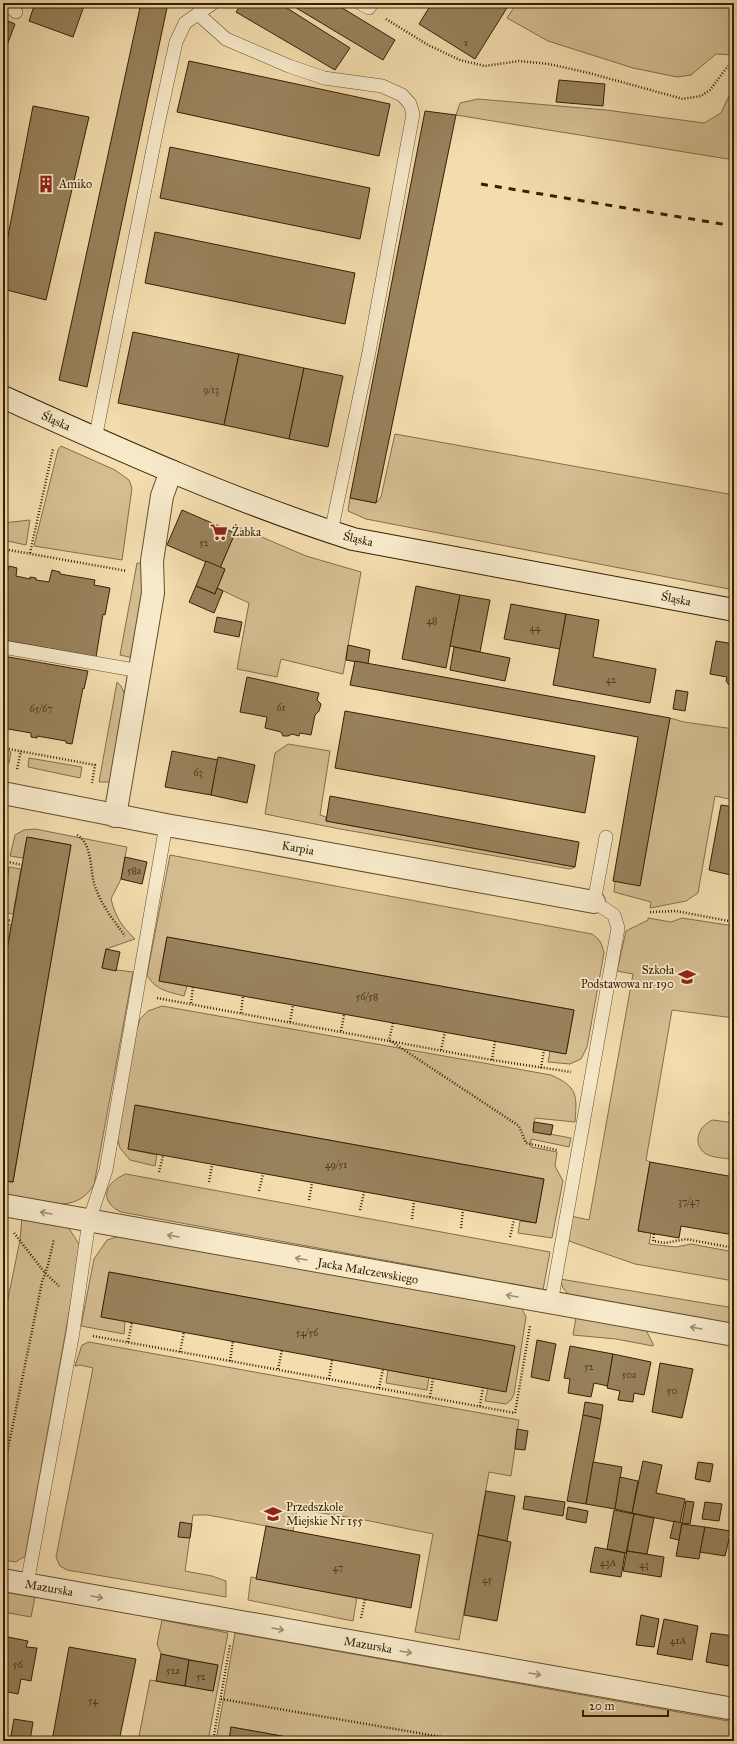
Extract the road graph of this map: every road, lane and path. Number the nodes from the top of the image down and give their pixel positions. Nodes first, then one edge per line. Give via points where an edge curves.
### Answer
1 (6, 3) edge
2 (213, 3) edge
3 (367, 5) edge
4 (16, 12) dead end
5 (198, 14) junction
6 (728, 66) dead end
7 (3, 397) edge
8 (95, 439) junction
9 (55, 442) dead end
10 (170, 471) junction
11 (331, 532) junction
12 (3, 549) edge
13 (30, 553) junction
14 (127, 571) dead end
15 (734, 610) edge
16 (3, 647) edge
17 (140, 671) junction
18 (3, 748) edge
19 (21, 751) junction
20 (17, 769) dead end
21 (92, 783) dead end
22 (3, 793) edge
23 (115, 816) junction
24 (166, 825) junction
25 (74, 834) dead end
26 (606, 837) dead end
27 (4, 861) edge
28 (22, 865) dead end
29 (594, 902) junction
30 (650, 912) dead end
31 (3, 919) edge
32 (12, 921) dead end
33 (734, 922) edge
34 (145, 945) junction
35 (193, 987) dead end
36 (137, 995) junction
37 (243, 996) dead end
38 (191, 1003) junction
39 (293, 1005) dead end
40 (241, 1013) junction
41 (344, 1015) dead end
42 (290, 1022) junction
43 (393, 1023) dead end
44 (341, 1031) junction
45 (445, 1032) dead end
46 (389, 1040) junction
47 (495, 1041) dead end
48 (441, 1050) junction
49 (544, 1050) dead end
50 (492, 1060) junction
51 (541, 1068) junction
52 (591, 1075) junction
53 (577, 1154) junction
54 (162, 1156) dead end
55 (212, 1165) dead end
56 (159, 1172) dead end
57 (263, 1174) dead end
58 (209, 1182) dead end
59 (312, 1183) dead end
60 (259, 1191) dead end
61 (364, 1192) dead end
62 (309, 1200) dead end
63 (414, 1201) dead end
64 (3, 1205) edge
65 (360, 1210) dead end
66 (463, 1210) dead end
67 (59, 1215) junction
68 (412, 1219) dead end
69 (514, 1220) dead end
70 (90, 1221) junction
71 (461, 1228) dead end
72 (12, 1231) dead end
73 (654, 1234) dead end
74 (510, 1237) dead end
75 (734, 1248) edge
76 (46, 1273) junction
77 (542, 1302) junction
78 (77, 1305) junction
79 (132, 1322) dead end
80 (73, 1332) junction
81 (184, 1332) dead end
82 (734, 1335) edge
83 (233, 1341) dead end
84 (128, 1342) junction
85 (282, 1350) dead end
86 (180, 1352) junction
87 (230, 1360) junction
88 (332, 1360) dead end
89 (383, 1369) dead end
90 (278, 1370) junction
91 (433, 1378) dead end
92 (329, 1379) junction
93 (483, 1387) dead end
94 (379, 1388) junction
95 (430, 1397) junction
96 (480, 1406) junction
97 (3, 1473) edge
98 (3, 1580) edge
99 (27, 1584) junction
100 (365, 1599) dead end
101 (234, 1621) junction
102 (360, 1622) dead end
103 (221, 1699) junction
104 (734, 1709) edge
105 (213, 1741) edge
106 (464, 1741) edge

1 - 4 lane
2 - 5 lane
3 - 6 path via 428,45 460,60 485,66 519,61 549,64 683,99 701,96 710,90
5 - 8 lane via 185,24 176,42
5 - 11 lane via 226,39 288,66 324,78 382,86 402,95 410,104 413,114 369,352
7 - 8 street, Śląska
8 - 10 street, Śląska
9 - 13 path
10 - 11 street, Śląska
10 - 17 street via 162,496 152,562 153,593
11 - 15 street, Śląska via 353,539
12 - 13 path
13 - 14 path
16 - 17 lane
17 - 23 street
18 - 19 path
19 - 20 path
19 - 21 path via 95,766
22 - 23 street, Karpia
23 - 24 street, Karpia
24 - 29 street, Karpia
24 - 34 lane
25 - 34 path via 81,837 89,854 95,889 110,914 130,941
26 - 29 lane
27 - 28 path
29 - 52 lane via 614,915 618,928
30 - 33 path via 676,911
31 - 32 path
34 - 36 lane
35 - 38 path
36 - 38 path
36 - 70 lane via 106,1170
37 - 40 path
38 - 40 path
39 - 42 path
40 - 42 path
41 - 44 path
42 - 44 path
43 - 46 path
44 - 46 path
45 - 48 path
46 - 48 path
46 - 53 path via 519,1126 526,1143
47 - 50 path
48 - 50 path
49 - 51 path
50 - 51 path
51 - 52 path
52 - 53 lane
53 - 77 lane
54 - 56 path
55 - 58 path
57 - 60 path
59 - 62 path
61 - 65 path
63 - 68 path
67 -> 64 street, Jacka Malczewskiego
66 - 71 path
67 - 70 street, Jacka Malczewskiego
67 - 76 path
69 - 74 path
77 -> 70 street, Jacka Malczewskiego
70 - 78 lane
72 - 76 path
73 - 75 path via 653,1241 665,1243 686,1239
76 - 78 path
76 - 97 path
82 -> 77 street, Jacka Malczewskiego
77 - 96 path via 515,1413
78 - 80 lane
79 - 84 path
80 - 84 path
80 - 99 lane
81 - 86 path
83 - 87 path
84 - 86 path
85 - 90 path
86 - 87 path
87 - 90 path
88 - 92 path
89 - 94 path
90 - 92 path
91 - 95 path
92 - 94 path
93 - 96 path
94 - 95 path
95 - 96 path
98 - 99 street, Mazurska
99 -> 101 street, Mazurska
100 - 102 path
101 - 103 path
101 -> 104 street, Mazurska
103 - 105 path
103 - 106 path

